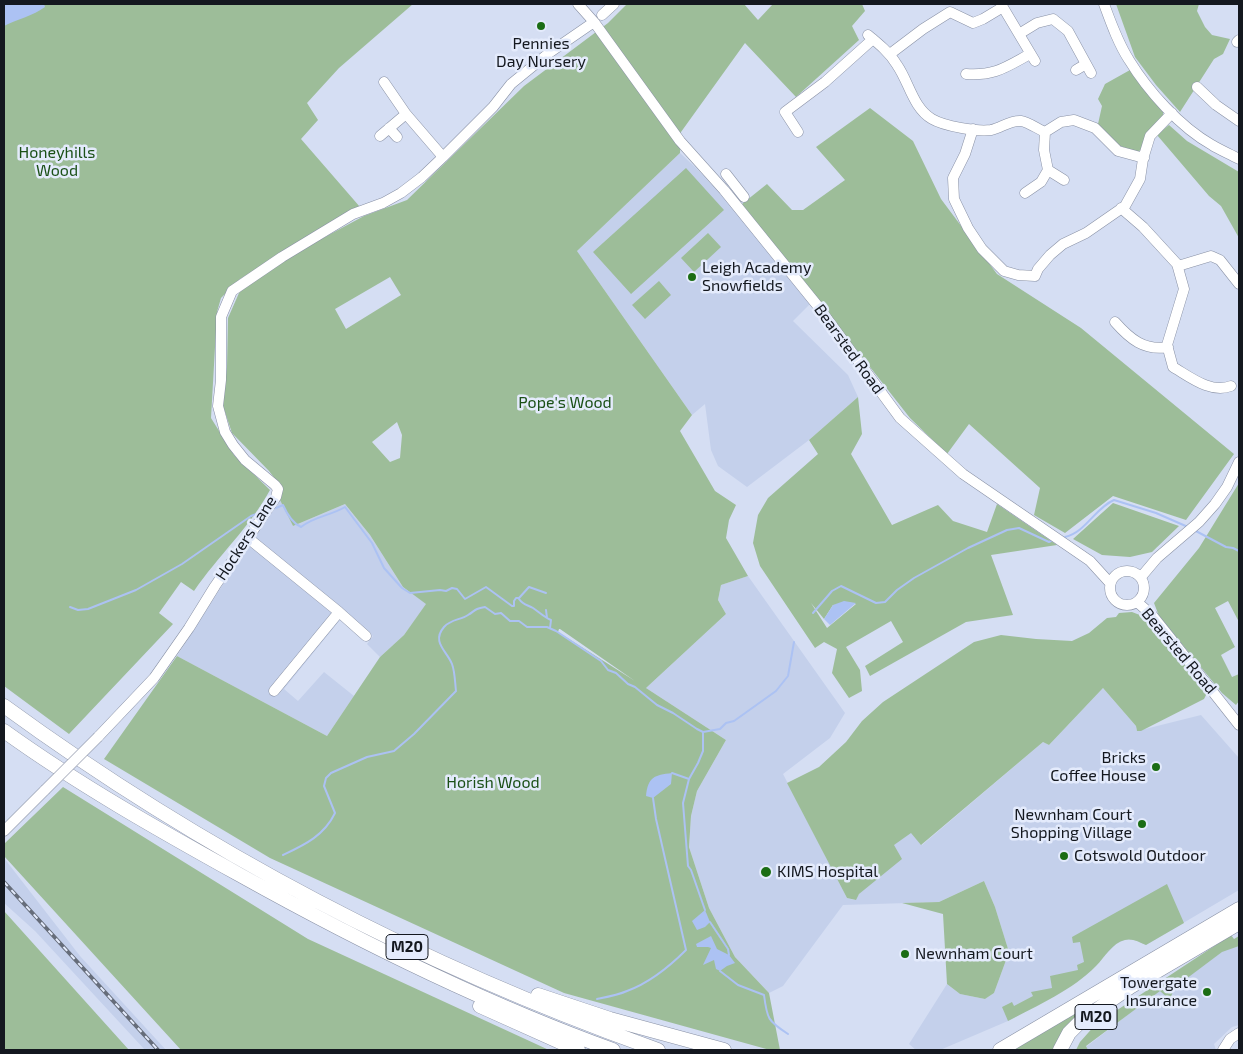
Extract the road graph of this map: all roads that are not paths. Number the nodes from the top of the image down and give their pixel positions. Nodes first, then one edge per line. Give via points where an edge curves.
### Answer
1 (578, 4) edge
2 (1104, 4) edge
3 (1002, 6) edge
4 (606, 13) edge
5 (1019, 34) junction
6 (890, 54) junction
7 (1076, 70) dead end
8 (972, 78) dead end
9 (384, 82) dead end
10 (1202, 90) dead end
11 (1172, 113) junction
12 (406, 114) junction
13 (1238, 116) edge
14 (390, 128) junction
15 (973, 129) junction
16 (798, 132) dead end
17 (1045, 132) junction
18 (380, 136) dead end
19 (397, 138) dead end
20 (443, 157) junction
21 (1144, 158) junction
22 (1239, 159) edge
23 (1048, 170) junction
24 (1064, 180) dead end
25 (724, 190) junction
26 (1025, 193) dead end
27 (744, 197) dead end
28 (1121, 208) junction
29 (1178, 266) junction
30 (1239, 284) edge
31 (1115, 322) dead end
32 (1168, 347) junction
33 (1231, 386) dead end
34 (1239, 462) edge
35 (248, 538) junction
36 (1141, 577) junction
37 (1110, 584) junction
38 (1137, 602) junction
39 (340, 612) junction
40 (366, 636) dead end
41 (274, 691) dead end
42 (4, 706) edge
43 (1239, 724) edge
44 (4, 731) edge
45 (4, 832) edge
46 (1239, 909) edge
47 (1239, 923) edge
48 (413, 966) junction
49 (480, 980) junction
50 (1130, 988) junction
51 (1239, 1033) edge
52 (578, 1050) edge
53 (613, 1050) edge
54 (658, 1050) edge
55 (724, 1050) edge
56 (1000, 1050) edge
57 (1060, 1050) edge
58 (1068, 1050) edge
59 (1223, 1050) edge

1 - 4 street, Bearsted Road
2 - 11 street via 1128,60
3 - 5 street
3 - 6 street via 983,20 972,23 950,12
4 - 20 street, Hockers Lane via 511,84 493,107
4 - 25 street, Bearsted Road via 680,141
5 - 7 street via 1037,23 1053,20 1068,31 1088,68
5 - 8 street via 1033,58
6 - 15 street via 923,112 932,120
6 - 16 street via 871,37 825,82 782,111
9 - 12 street
10 - 13 street via 1216,105
11 - 21 street via 1150,136
11 - 22 street via 1200,138
12 - 14 street
12 - 20 street
14 - 18 street
14 - 19 street
15 - 17 street via 992,130 1020,121
15 - 28 street via 953,178 954,199 982,249 1004,271 1036,276 1038,269 1063,244 1086,233
17 - 21 street via 1061,122 1074,120 1095,128 1118,150
17 - 23 street
20 - 35 street, Hockers Lane via 401,193 383,204 352,214 232,291 221,317 218,406 225,432 233,445 278,489 276,498
21 - 28 street via 1140,179
23 - 24 street
23 - 26 street via 1042,182
25 - 27 street via 729,179
25 - 37 street, Bearsted Road via 820,308 900,418 963,474 1090,561
28 - 29 street via 1150,233
29 - 30 street via 1211,256 1220,260
29 - 32 street via 1184,289
31 - 32 street via 1134,341 1146,347
32 - 33 street via 1173,367 1193,380 1211,387
34 - 36 street via 1215,504
35 - 39 street
35 - 45 street, Hockers Lane, bridge via 154,678
36 - 37 street via 1126,570 1116,574
36 - 38 street via 1144,590
37 - 38 street via 1111,595 1119,603
38 - 43 street, Bearsted Road via 1168,635
39 - 40 street
39 - 41 street
42 - 49 highway, M20 via 224,851 342,915
44 - 48 highway, M20 via 91,790 202,854 326,923
46 - 56 highway
47 - 50 highway
48 - 52 highway, M20 via 474,1003
48 - 53 highway, M20 via 497,1004
49 - 54 highway, M20
49 - 55 highway, M20
50 - 57 highway via 1082,1020 1069,1033
50 - 58 highway, M20 via 1086,1024
51 - 59 street

